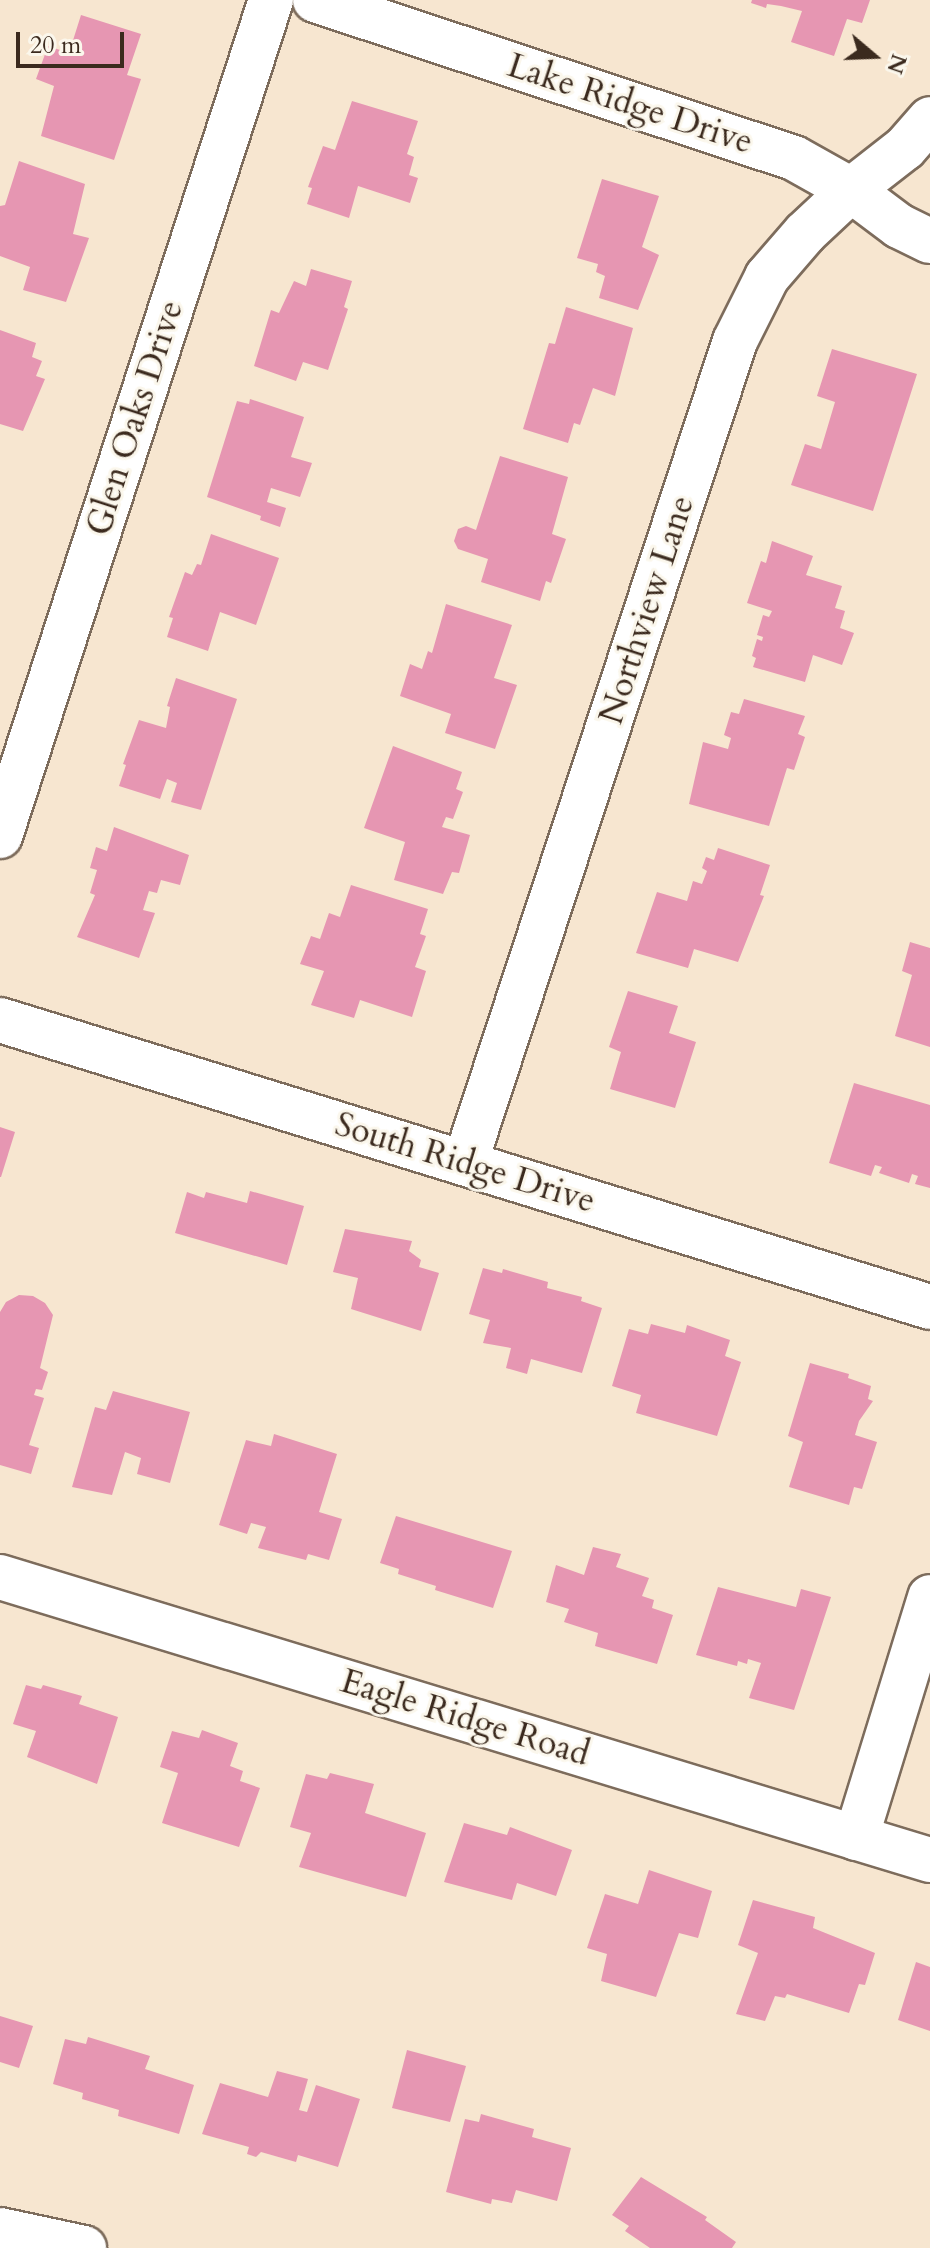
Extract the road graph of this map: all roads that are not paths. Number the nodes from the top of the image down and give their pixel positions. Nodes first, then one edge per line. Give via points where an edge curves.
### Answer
1 (271, 0) edge
2 (315, 0) edge
3 (930, 119) edge
4 (851, 190) junction
5 (930, 241) edge
6 (0, 836) edge
7 (0, 1020) edge
8 (465, 1163) junction
9 (930, 1307) edge
10 (0, 1577) edge
11 (930, 1597) edge
12 (856, 1838) junction
13 (930, 1860) edge
14 (0, 2230) edge
15 (84, 2248) edge

1 - 6 street, Glen Oaks Drive
2 - 4 street, Lake Ridge Drive via 794,158
3 - 4 street, Northview Lane via 905,148
4 - 5 street, Lake Ridge Drive via 899,226
4 - 8 street, Northview Lane via 767,277 735,341
7 - 8 street, South Ridge Drive
8 - 9 street, South Ridge Drive
10 - 12 street, Eagle Ridge Road
11 - 12 street
12 - 13 street, Eagle Ridge Road
14 - 15 street

